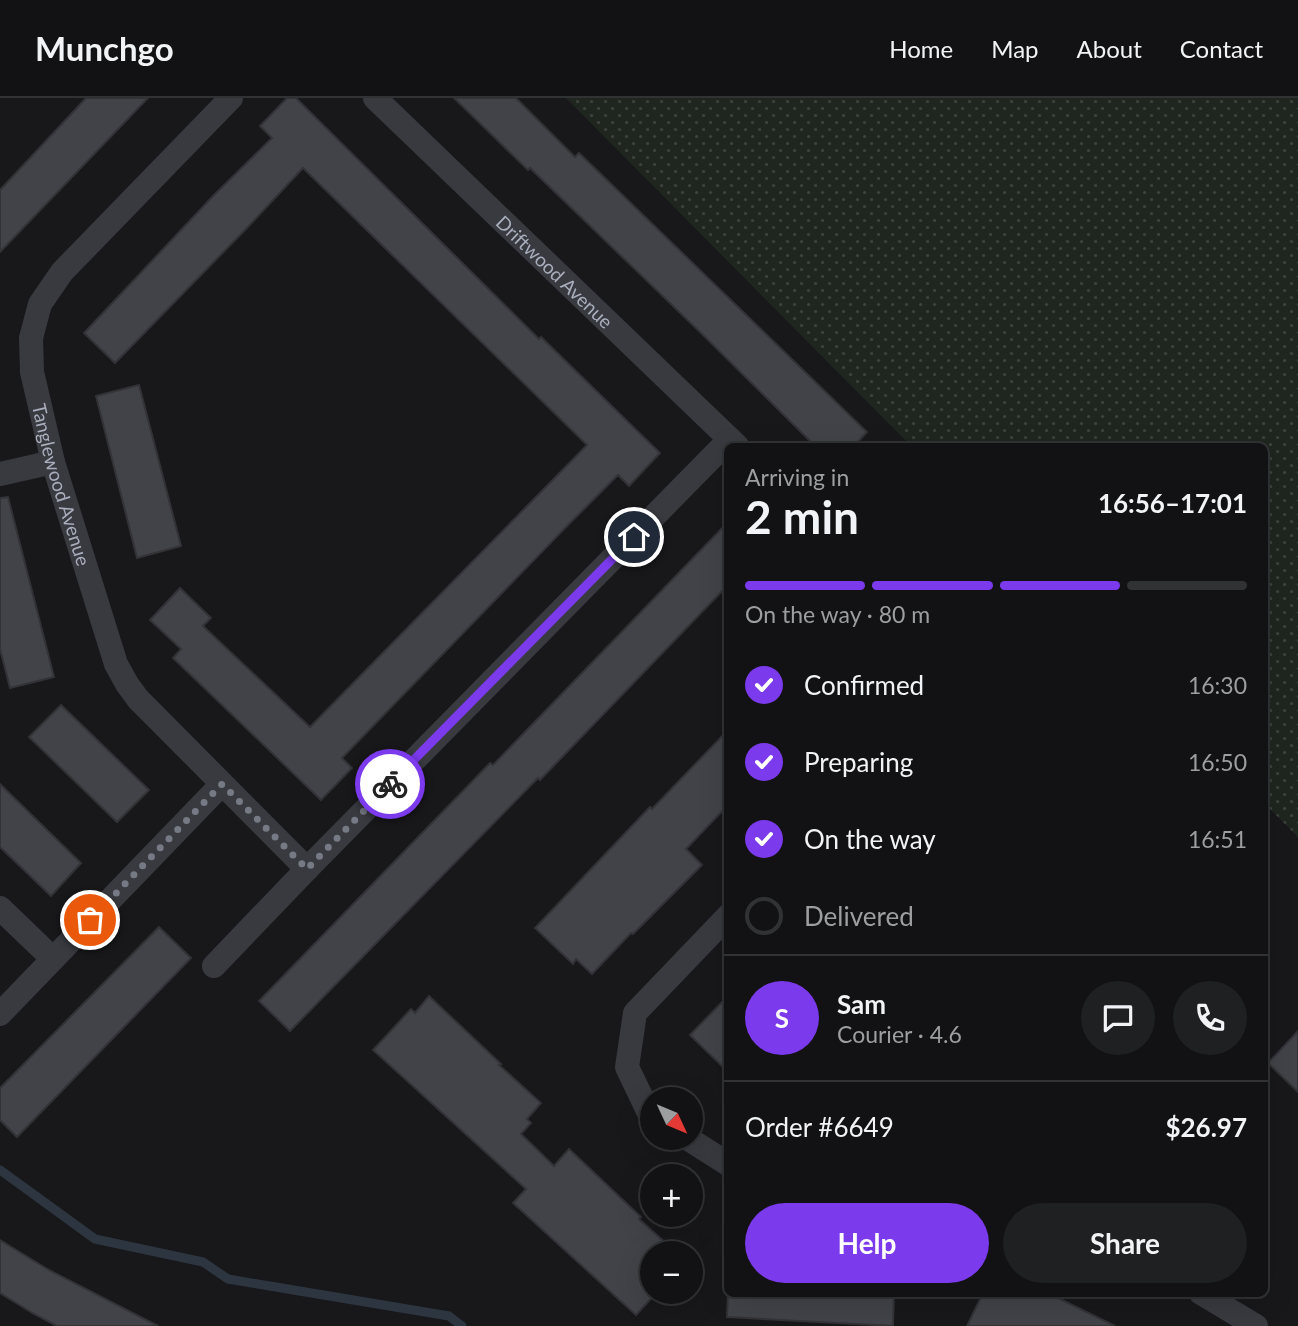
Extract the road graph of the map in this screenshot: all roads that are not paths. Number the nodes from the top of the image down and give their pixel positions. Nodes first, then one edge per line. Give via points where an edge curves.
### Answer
1 (231, 98) edge
2 (374, 98) edge
3 (733, 443) edge
4 (724, 452) edge
5 (53, 462) junction
6 (0, 474) edge
7 (222, 784) junction
8 (307, 869) junction
9 (0, 908) edge
10 (724, 920) edge
11 (53, 959) junction
12 (215, 966) dead end
13 (0, 1014) edge
14 (640, 1094) edge
15 (704, 1149) edge
16 (724, 1161) edge
17 (1207, 1297) edge
18 (1256, 1326) edge

1 - 5 street, Tanglewood Avenue via 62,272 40,304 31,338 32,372
2 - 3 street, Driftwood Avenue
4 - 8 street
5 - 6 street
5 - 7 street, Tanglewood Avenue via 116,664 138,699
7 - 8 street, Tanglewood Avenue
7 - 11 street
8 - 12 street
9 - 11 street
10 - 14 street via 635,1013 627,1067
11 - 13 street
15 - 16 street
17 - 18 street

